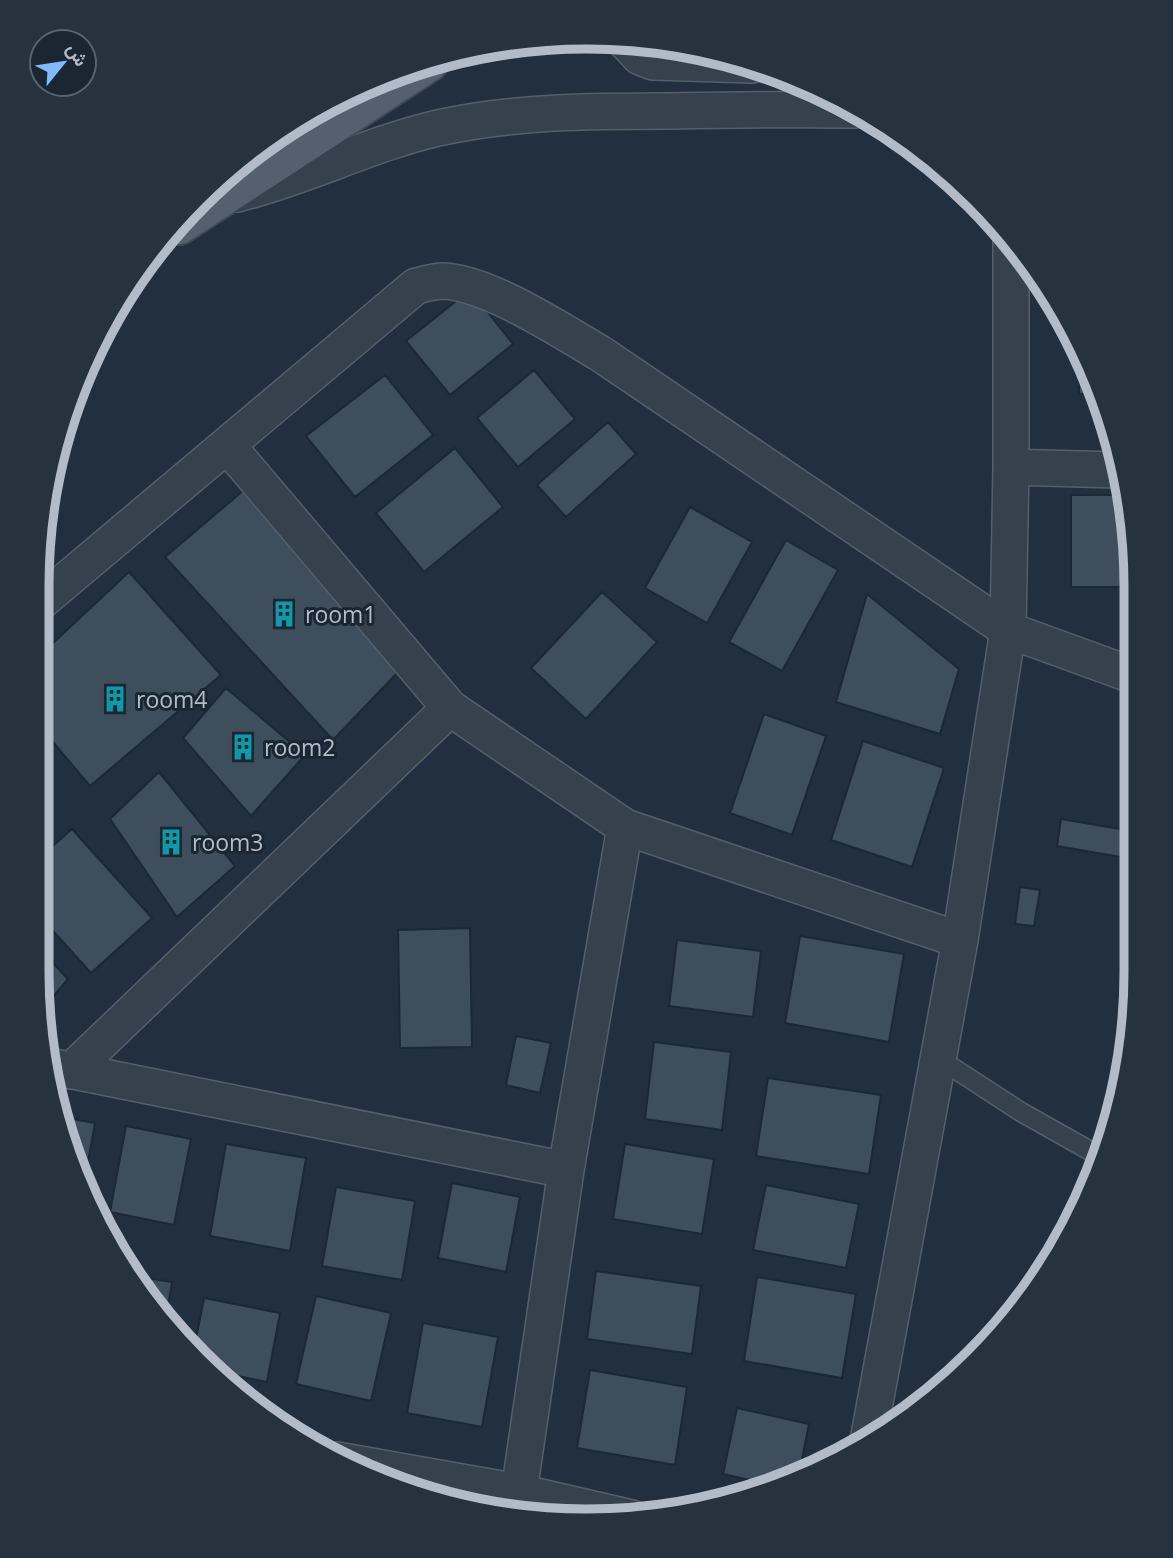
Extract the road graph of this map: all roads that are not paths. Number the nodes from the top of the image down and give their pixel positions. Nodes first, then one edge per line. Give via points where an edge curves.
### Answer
1 (635, 51) edge
2 (712, 64) edge
3 (392, 86) edge
4 (835, 110) edge
5 (220, 198) junction
6 (203, 209) edge
7 (1011, 257) edge
8 (228, 445) junction
9 (1011, 467) junction
10 (1111, 470) edge
11 (49, 595) edge
12 (1008, 630) junction
13 (1124, 672) edge
14 (450, 708) junction
15 (625, 827) junction
16 (960, 940) junction
17 (938, 1058) junction
18 (60, 1069) edge
19 (1092, 1152) edge
20 (566, 1170) junction
21 (871, 1427) edge
22 (380, 1468) edge
23 (519, 1492) junction
24 (592, 1509) edge

1 - 2 street via 653,62
3 - 5 main road
4 - 5 street via 530,114 484,120 394,140
5 - 6 main road
7 - 9 street
8 - 11 street
8 - 12 street via 416,286 442,281 469,285 601,354
8 - 14 street
9 - 10 street
9 - 12 street
12 - 13 street
12 - 16 street
14 - 15 street
14 - 18 street
15 - 16 street
15 - 20 street
16 - 17 street
17 - 19 lane
17 - 21 street
18 - 20 street
20 - 23 street
22 - 23 street
23 - 24 street

